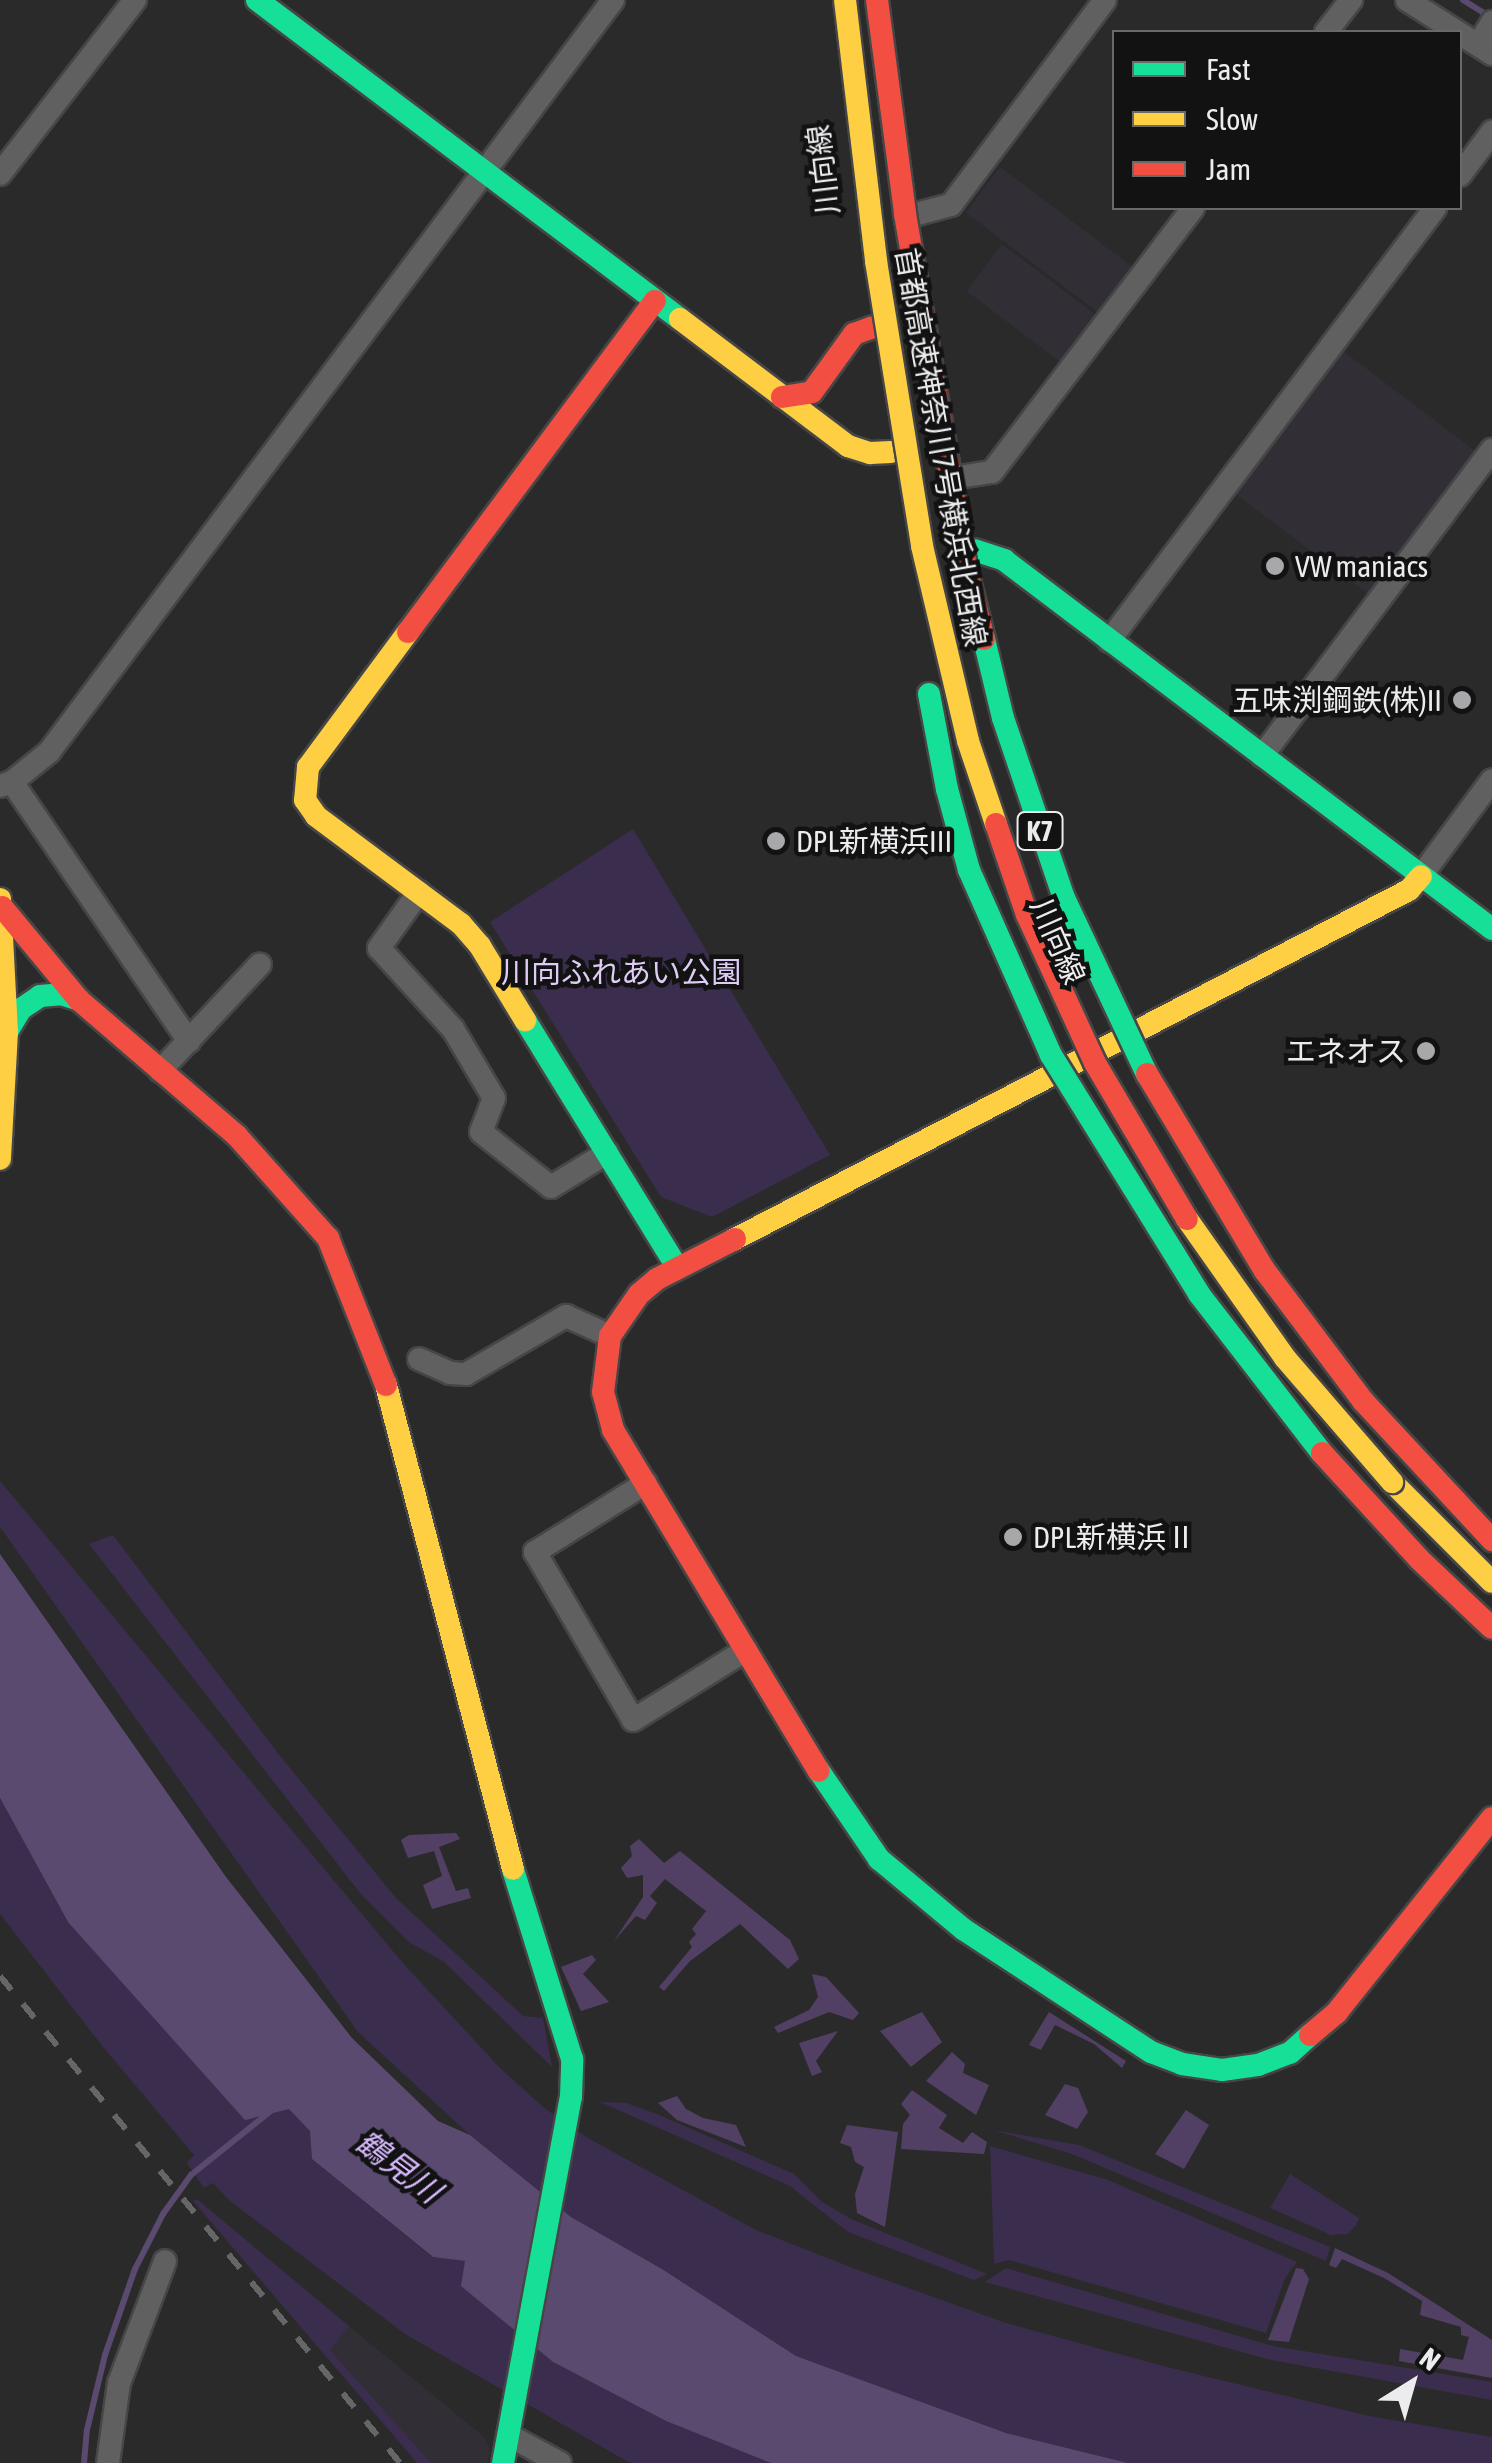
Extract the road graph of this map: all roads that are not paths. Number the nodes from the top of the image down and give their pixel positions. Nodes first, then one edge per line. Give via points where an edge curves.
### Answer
1 (135, 0) edge
2 (257, 0) edge
3 (614, 0) edge
4 (832, 0) edge
5 (845, 0) edge
6 (878, 0) edge
7 (890, 0) edge
8 (1105, 0) edge
9 (1350, 0) edge
10 (1408, 0) edge
11 (1328, 30) edge
12 (1488, 37) edge
13 (1492, 132) edge
14 (486, 171) junction
15 (1462, 172) edge
16 (0, 174) edge
17 (1191, 210) edge
18 (1433, 210) edge
19 (917, 214) junction
20 (876, 261) junction
21 (655, 301) junction
22 (872, 327) junction
23 (782, 397) junction
24 (1492, 450) edge
25 (890, 452) junction
26 (959, 477) junction
27 (977, 561) junction
28 (1110, 641) junction
29 (920, 642) dead end
30 (926, 677) dead end
31 (1262, 756) junction
32 (1492, 780) edge
33 (6, 784) edge
34 (1421, 876) junction
35 (419, 892) junction
36 (1, 903) edge
37 (1492, 929) edge
38 (260, 964) dead end
39 (79, 1000) junction
40 (1137, 1030) junction
41 (7, 1032) junction
42 (190, 1041) junction
43 (1081, 1059) junction
44 (160, 1071) junction
45 (607, 1153) junction
46 (0, 1159) edge
47 (676, 1268) junction
48 (610, 1336) junction
49 (419, 1359) dead end
50 (646, 1483) junction
51 (1492, 1524) edge
52 (1492, 1540) edge
53 (1492, 1582) edge
54 (1492, 1596) edge
55 (1492, 1628) edge
56 (746, 1650) junction
57 (1492, 1818) edge
58 (165, 2261) dead end
59 (510, 2426) junction
60 (108, 2463) edge
61 (504, 2463) edge
62 (560, 2463) edge

1 - 16 street
2 - 14 main road
3 - 14 street
4 - 22 main road, 川向線
5 - 20 main road, 首都高速神奈川7号横浜北西線 / K7, bridge
6 - 52 main road, 首都高速神奈川7号横浜北西線 / K7, bridge via 958,532 1003,718 1064,898 1166,1111 1265,1271 1364,1401
7 - 19 main road, 川向線
8 - 19 street via 950,205
9 - 11 street
10 - 12 street
13 - 15 street
14 - 21 main road
14 - 33 street via 50,752
17 - 26 street via 992,472
18 - 28 street
19 - 26 main road, 川向線
20 - 29 main road, bridge via 878,338
20 - 53 main road, 首都高速神奈川7号横浜北西線 / K7, bridge via 943,644 995,828 1058,989 1134,1134 1262,1328 1392,1482
21 - 23 main road
21 - 35 main road via 308,767 306,800 316,816
22 - 23 main road via 854,334 812,392
22 - 25 main road, 川向線
23 - 25 main road via 848,446
24 - 31 street
25 - 43 main road, 川向線 via 956,748 1015,920
26 - 27 main road, 川向線
27 - 28 main road via 1016,569
27 - 40 main road, 川向線 via 1042,807 1074,896
28 - 31 main road
30 - 55 main road, bridge via 969,870 1051,1054 1107,1152 1199,1294 1302,1432
31 - 34 main road
32 - 34 street
33 - 42 street
34 - 37 main road
34 - 40 main road via 1409,890
35 - 45 main road via 480,946
35 - 45 street via 379,948 453,1029 494,1098 480,1132 551,1187
36 - 39 main road
36 - 41 main road
38 - 42 street
39 - 41 main road via 40,996 20,1009
39 - 44 main road
40 - 43 main road
40 - 51 main road, 川向線 via 1228,1195 1276,1266 1375,1396
41 - 46 main road
42 - 44 street
43 - 47 main road
43 - 54 main road, 川向線 via 1166,1210 1278,1367 1383,1490
44 - 59 main road via 237,1136 328,1238 351,1289 381,1364 494,1806 572,2059 571,2097
45 - 47 main road
47 - 48 main road via 639,1294
48 - 49 street via 566,1316 466,1374
48 - 50 main road via 602,1392 613,1430
50 - 56 main road
50 - 56 street via 535,1552 633,1720
56 - 57 main road via 880,1859 963,1930 1151,2052 1182,2064 1222,2070 1258,2065 1290,2053 1317,2032
58 - 60 street via 119,2383
59 - 61 main road
59 - 62 street

